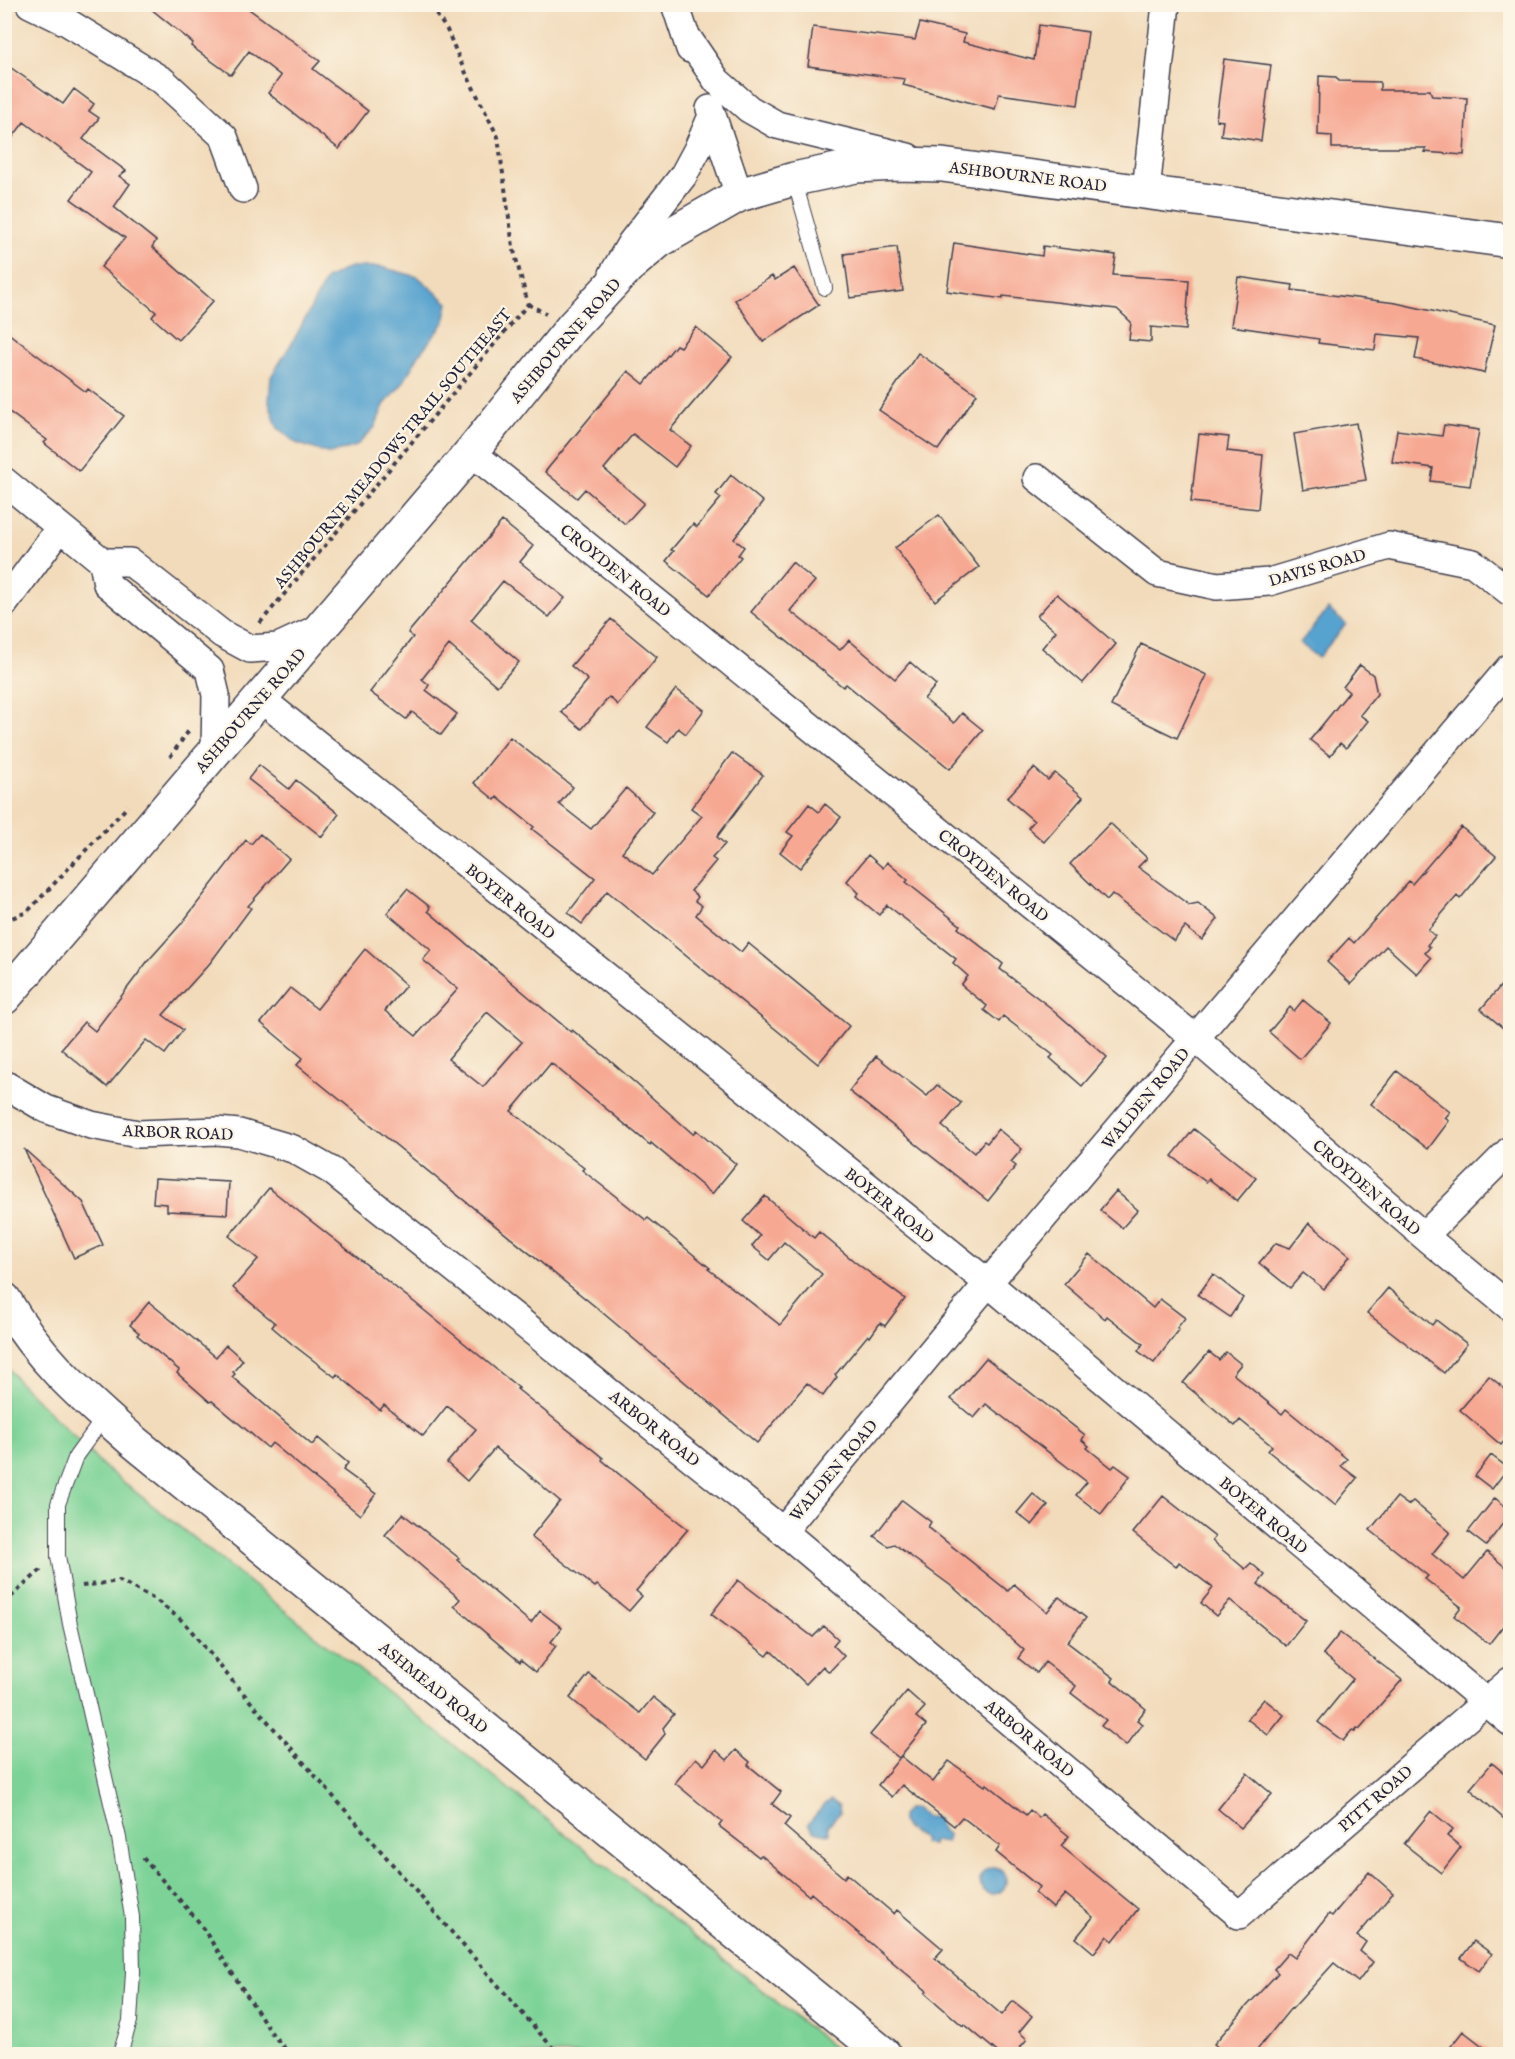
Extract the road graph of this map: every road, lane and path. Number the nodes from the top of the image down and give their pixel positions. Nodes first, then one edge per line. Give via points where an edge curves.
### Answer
1 (30, 4) edge
2 (429, 4) edge
3 (675, 4) edge
4 (1166, 4) edge
5 (685, 34) junction
6 (712, 116) junction
7 (942, 165) junction
8 (794, 179) junction
9 (243, 189) dead end
10 (1146, 191) junction
11 (739, 195) junction
12 (1510, 241) edge
13 (825, 288) dead end
14 (600, 296) junction
15 (471, 453) junction
16 (1037, 478) dead end
17 (4, 481) edge
18 (60, 528) junction
19 (103, 562) junction
20 (1510, 592) edge
21 (4, 604) edge
22 (258, 625) dead end
23 (323, 626) junction
24 (1510, 667) edge
25 (261, 699) junction
26 (194, 722) dead end
27 (215, 750) junction
28 (164, 765) dead end
29 (134, 800) dead end
30 (4, 921) edge
31 (4, 999) edge
32 (1196, 1038) junction
33 (4, 1084) edge
34 (1510, 1150) edge
35 (1424, 1236) junction
36 (988, 1283) junction
37 (4, 1299) edge
38 (1510, 1307) edge
39 (105, 1416) junction
40 (783, 1531) junction
41 (58, 1557) junction
42 (64, 1589) junction
43 (4, 1603) edge
44 (1510, 1681) edge
45 (1487, 1702) junction
46 (1510, 1722) edge
47 (116, 1828) junction
48 (1239, 1915) joint
49 (120, 2055) edge
50 (290, 2055) edge
51 (558, 2055) edge
52 (884, 2055) edge

1 - 9 street via 68,22 162,81 224,137
2 - 22 path, ASHBOURNE MEADOWS TRAIL SOUTHEAST via 447,30 498,137 513,247 528,304
3 - 5 street
4 - 10 street
5 - 6 street
5 - 7 street via 717,81 749,109 777,125
6 - 11 street
6 - 14 street via 683,176 631,243
7 - 8 street, ASHBOURNE ROAD via 856,166
7 - 10 street, ASHBOURNE ROAD
8 - 11 street, ASHBOURNE ROAD
8 - 13 lane
10 - 12 street, ASHBOURNE ROAD
11 - 14 street, ASHBOURNE ROAD via 658,241
14 - 15 street, ASHBOURNE ROAD
15 - 23 street, ASHBOURNE ROAD
15 - 32 street, CROYDEN ROAD
16 - 20 street, DAVIS ROAD via 1157,573 1217,586 1269,582 1389,546 1473,563
17 - 18 street
18 - 19 street
18 - 21 street
19 - 23 street via 130,562 222,634 250,649 278,647
19 - 27 street via 107,584 210,670 216,695
23 - 25 street, ASHBOURNE ROAD
24 - 32 street, WALDEN ROAD
25 - 27 street, ASHBOURNE ROAD
25 - 36 street, BOYER ROAD
26 - 28 path
27 - 31 street, ASHBOURNE ROAD
29 - 30 path via 27,912
32 - 35 street, CROYDEN ROAD
32 - 36 street, WALDEN ROAD
33 - 40 street, ARBOR ROAD via 46,1109 91,1125 138,1134 239,1133 306,1154 370,1199
34 - 35 street
35 - 38 street, CROYDEN ROAD
36 - 40 street, WALDEN ROAD
36 - 45 street, BOYER ROAD
37 - 39 street, ASHMEAD ROAD via 44,1357
39 - 41 lane via 76,1456 58,1504
39 - 52 street, ASHMEAD ROAD
40 - 48 street, ARBOR ROAD
41 - 42 lane
41 - 43 path
42 - 47 lane
42 - 51 path via 120,1581 156,1600 185,1623
44 - 45 street, PITT ROAD
45 - 46 street, BOYER ROAD
45 - 48 street, PITT ROAD
47 - 49 lane via 132,1917 133,1972 130,2021
47 - 50 path via 198,1922

